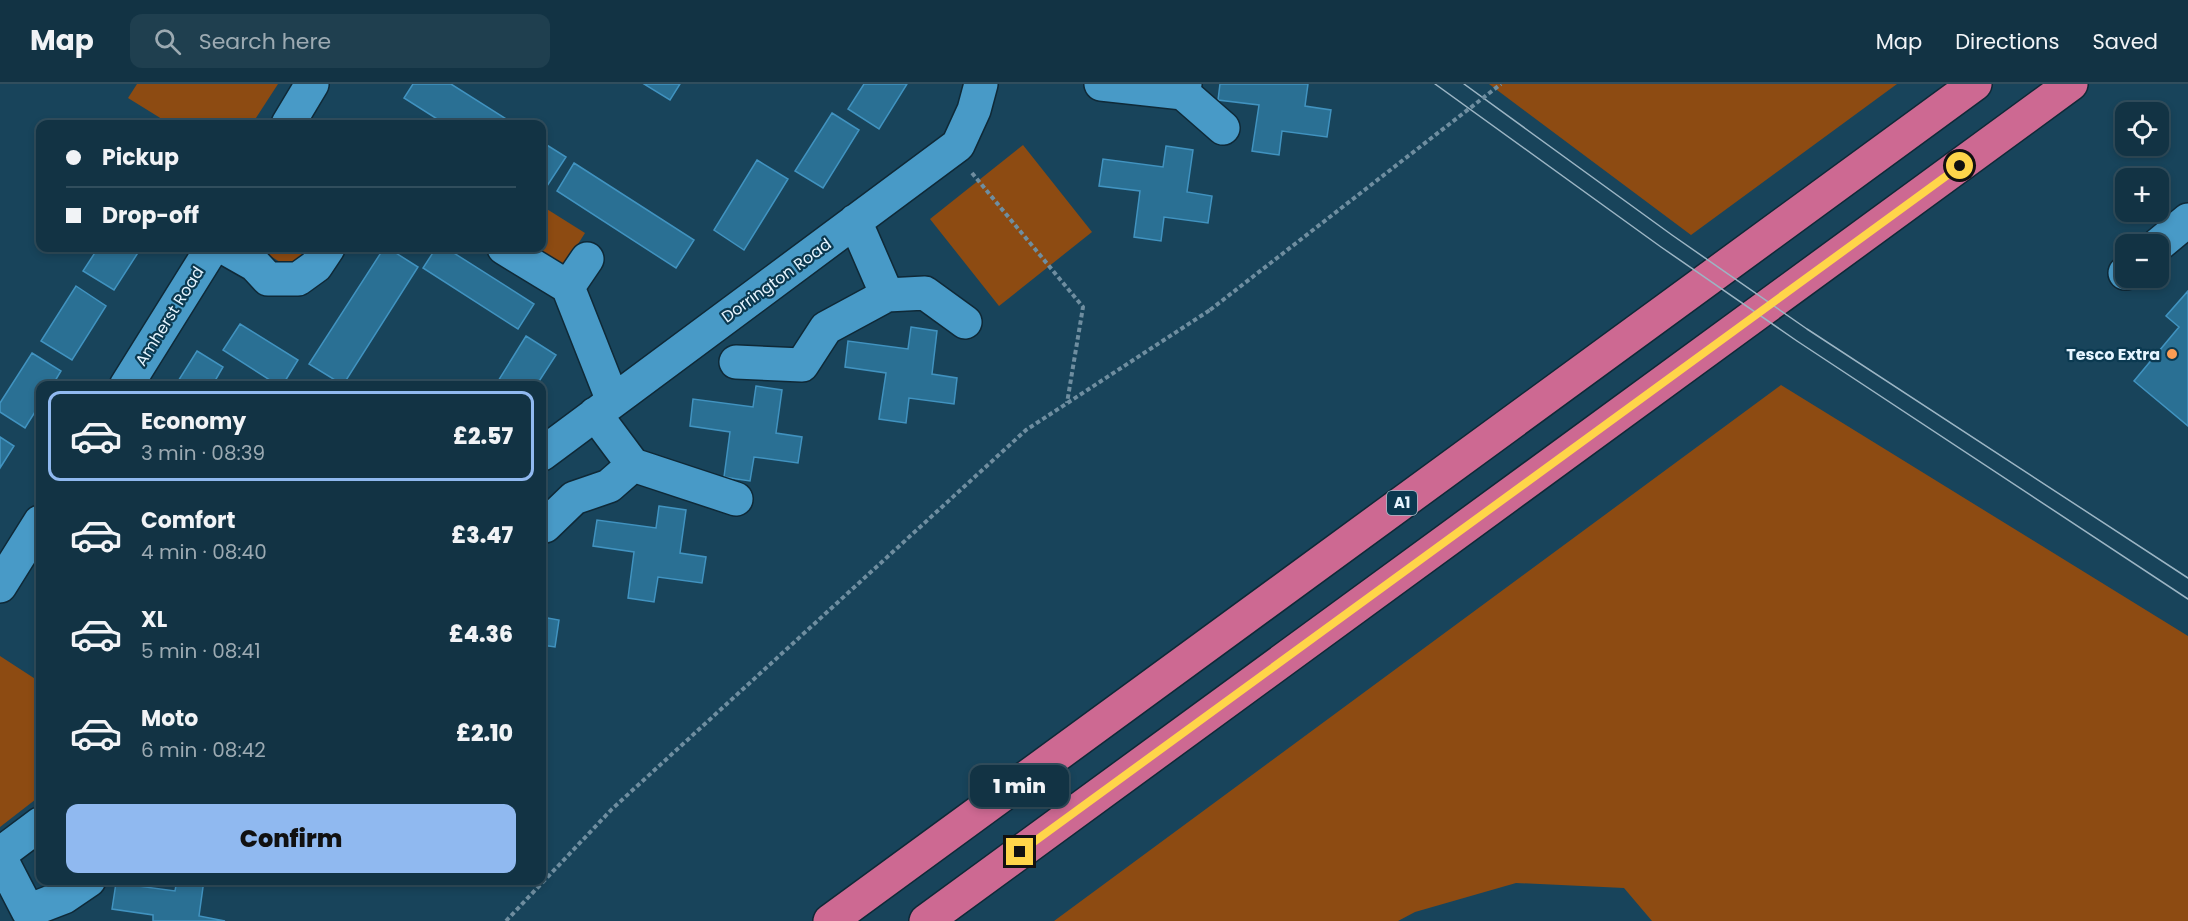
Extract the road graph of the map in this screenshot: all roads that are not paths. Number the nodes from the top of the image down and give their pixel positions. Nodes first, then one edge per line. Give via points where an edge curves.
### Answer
1 (312, 84) edge
2 (981, 84) edge
3 (1101, 84) edge
4 (1975, 84) edge
5 (2071, 84) edge
6 (1184, 89) edge
7 (296, 120) edge
8 (1223, 128) dead end
9 (2188, 220) edge
10 (855, 221) junction
11 (2169, 236) edge
12 (210, 252) edge
13 (232, 252) edge
14 (325, 252) edge
15 (511, 252) edge
16 (587, 259) dead end
17 (568, 287) junction
18 (887, 295) junction
19 (965, 322) dead end
20 (736, 362) dead end
21 (129, 381) edge
22 (604, 407) junction
23 (546, 451) edge
24 (633, 465) junction
25 (736, 499) dead end
26 (546, 525) edge
27 (36, 528) edge
28 (0, 586) edge
29 (36, 827) edge
30 (0, 856) edge
31 (82, 885) edge
32 (22, 916) edge
33 (830, 921) edge
34 (926, 921) edge

1 - 7 street
2 - 10 street, Dorrington Road via 958,145
3 - 6 street
4 - 33 highway, A1
5 - 34 highway
6 - 8 street
9 - 11 street
10 - 18 street
10 - 22 street, Dorrington Road
12 - 21 street, Amherst Road
13 - 14 street via 268,279 298,279 316,266
15 - 17 street
16 - 17 street
17 - 22 street
18 - 19 street via 925,293
18 - 20 street via 826,328 802,365
22 - 23 street, Dorrington Road
22 - 24 street
24 - 25 street
24 - 26 street via 609,486 574,498
27 - 28 street
29 - 30 street
30 - 32 street
31 - 32 street

